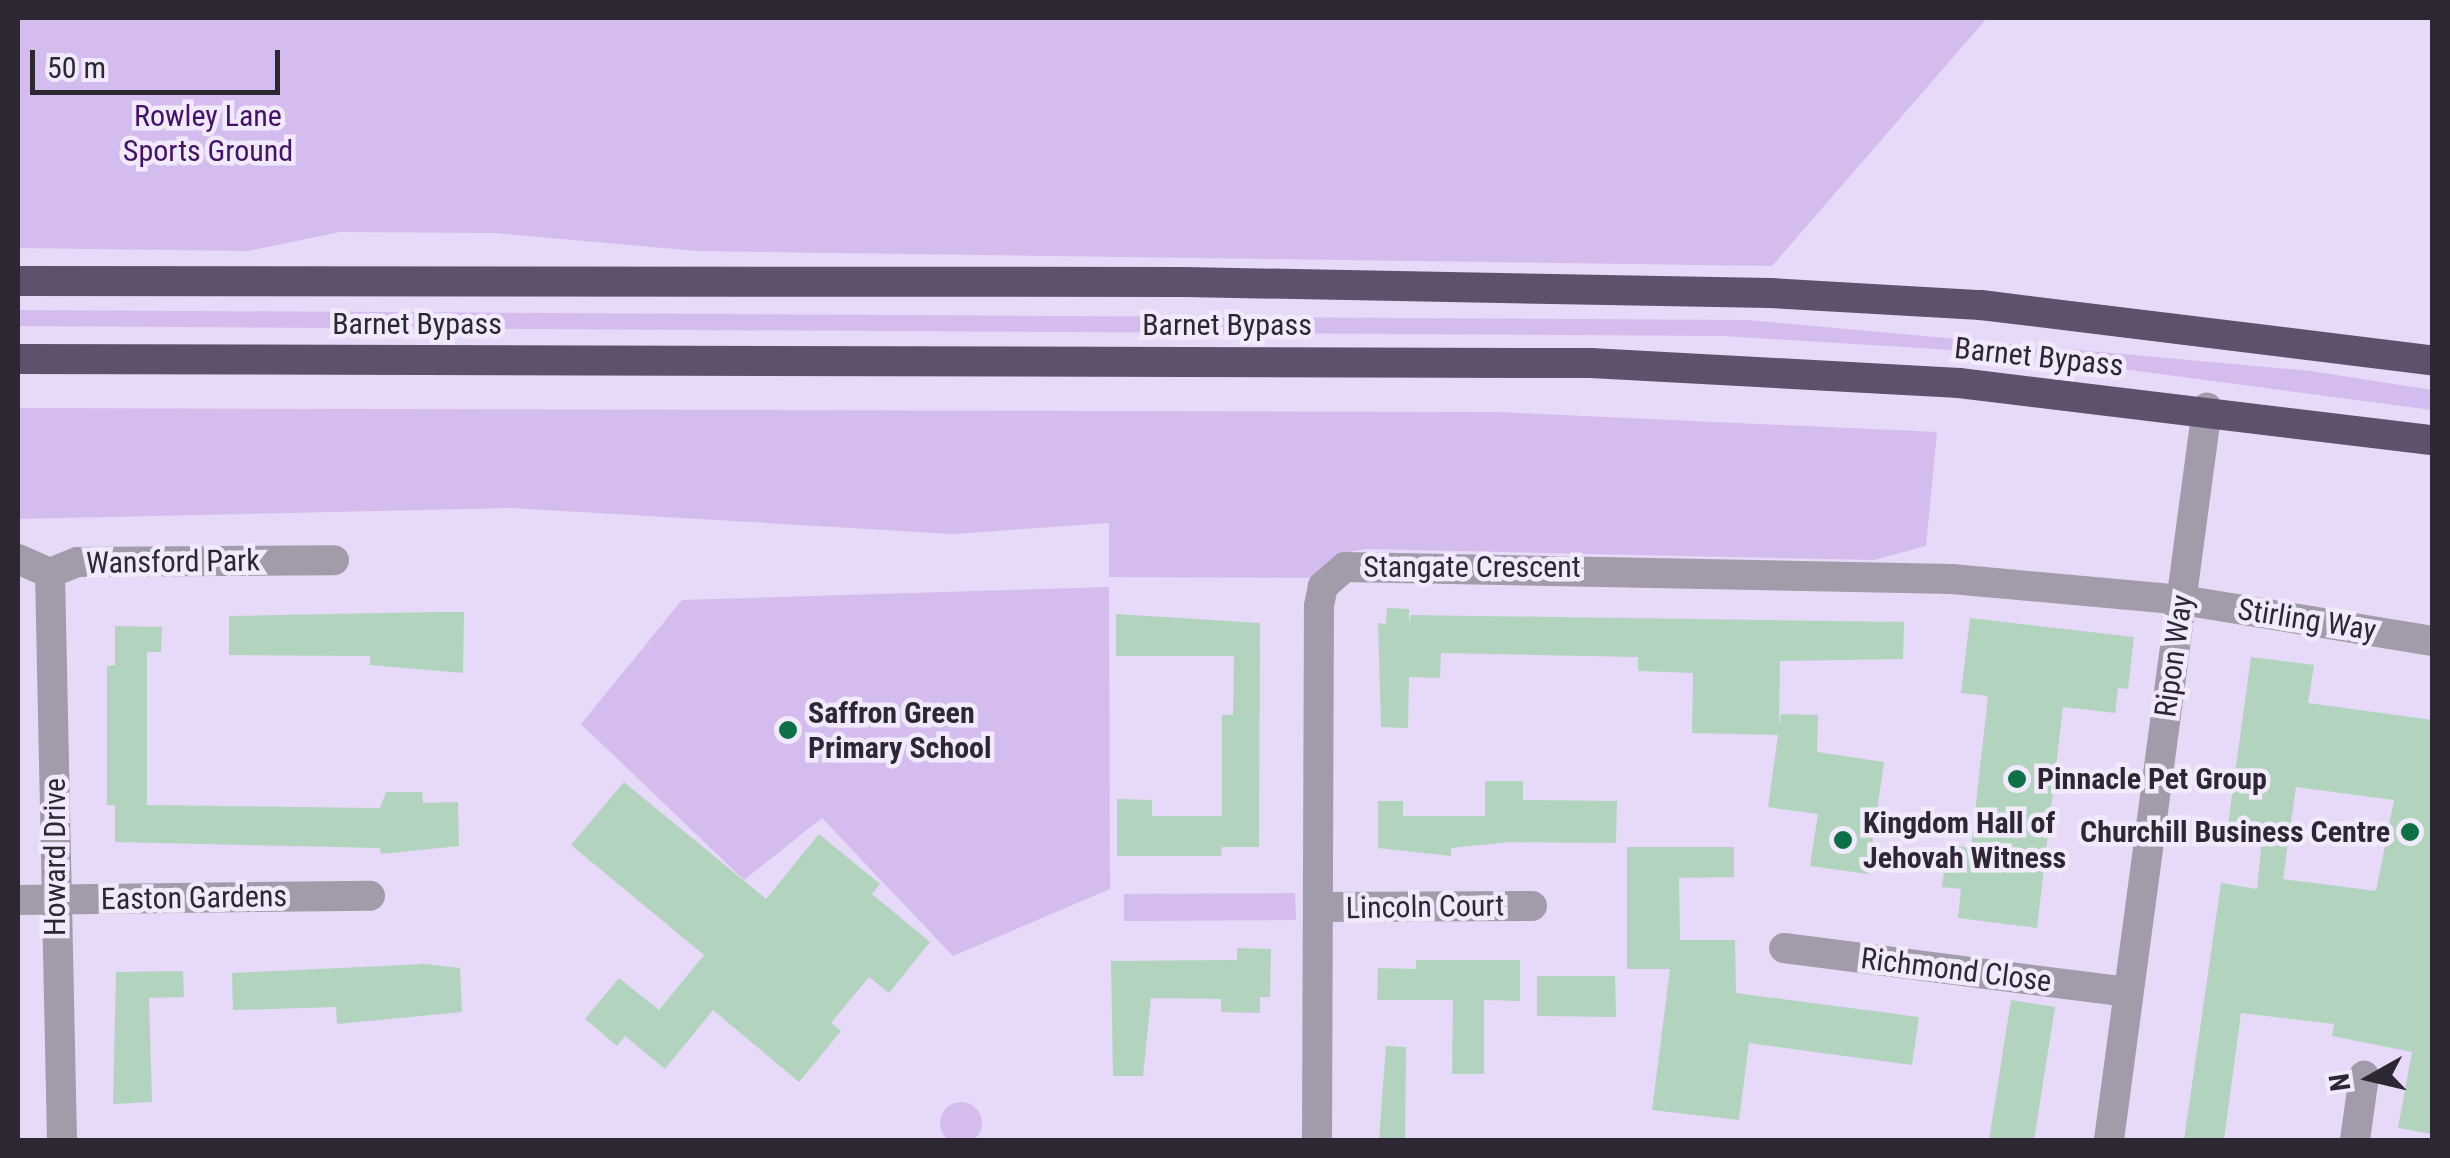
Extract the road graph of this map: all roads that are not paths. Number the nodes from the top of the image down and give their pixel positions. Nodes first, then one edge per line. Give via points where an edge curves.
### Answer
1 (18, 280) edge
2 (18, 358) edge
3 (2432, 360) edge
4 (2206, 408) junction
5 (2432, 440) edge
6 (18, 559) edge
7 (334, 560) dead end
8 (50, 574) junction
9 (2182, 600) junction
10 (2432, 641) edge
11 (370, 896) dead end
12 (18, 900) edge
13 (54, 900) junction
14 (1532, 906) dead end
15 (1319, 908) junction
16 (1784, 948) dead end
17 (2128, 992) junction
18 (2364, 1076) dead end
19 (62, 1140) edge
20 (1317, 1140) edge
21 (2109, 1140) edge
22 (2355, 1140) edge

1 - 3 highway, Barnet Bypass via 1164,282 1770,293 1980,305
2 - 4 highway, Barnet Bypass via 1591,363 1959,383
4 - 5 highway, Barnet Bypass
4 - 9 street, Ripon Way
6 - 8 street, Wansford Park
7 - 8 street, Wansford Park via 77,562
8 - 13 street, Howard Drive
9 - 10 street, Stirling Way
9 - 15 street, Stangate Crescent via 1722,569 1345,567 1323,586 1319,606
9 - 17 street, Ripon Way
11 - 13 street, Easton Gardens
12 - 13 street, Easton Gardens
13 - 19 street, Howard Drive
14 - 15 street, Lincoln Court
15 - 20 street, Stangate Crescent
16 - 17 street, Richmond Close
17 - 21 street, Ripon Way
18 - 22 street

